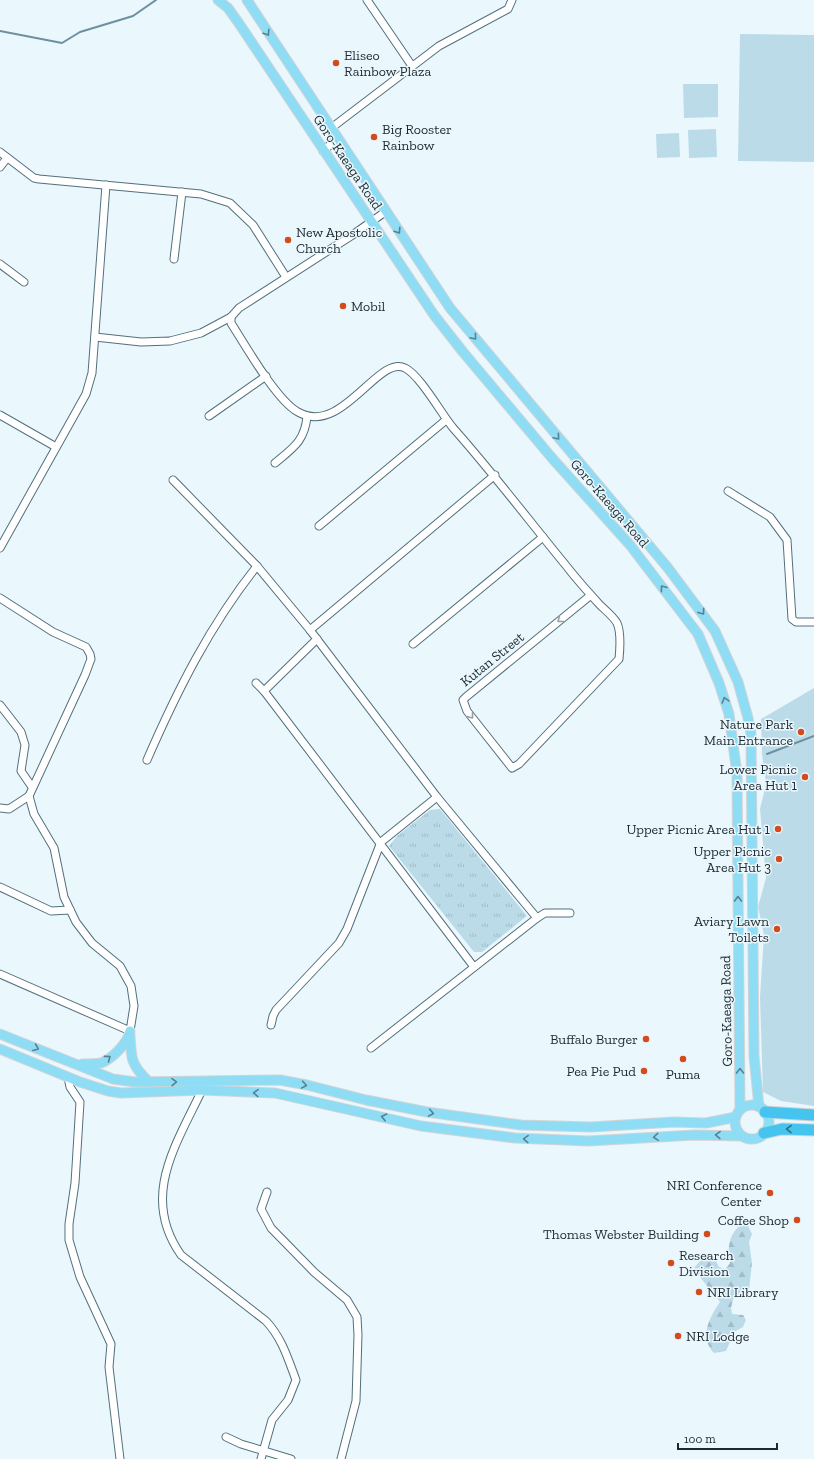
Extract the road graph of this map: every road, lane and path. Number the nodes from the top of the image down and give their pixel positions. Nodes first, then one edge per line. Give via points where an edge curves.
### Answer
1 (218, 0) edge
2 (247, 0) edge
3 (367, 0) edge
4 (512, 0) edge
5 (412, 66) junction
6 (330, 129) junction
7 (337, 139) junction
8 (323, 151) junction
9 (0, 152) edge
10 (7, 158) junction
11 (0, 167) edge
12 (106, 185) junction
13 (182, 192) junction
14 (385, 212) junction
15 (371, 222) junction
16 (174, 259) dead end
17 (0, 264) edge
18 (286, 277) junction
19 (24, 282) dead end
20 (231, 317) junction
21 (95, 337) junction
22 (266, 376) junction
23 (0, 415) edge
24 (209, 416) dead end
25 (307, 416) junction
26 (446, 420) junction
27 (56, 448) junction
28 (275, 464) dead end
29 (495, 475) junction
30 (172, 480) dead end
31 (728, 491) dead end
32 (319, 526) dead end
33 (543, 537) junction
34 (0, 548) edge
35 (257, 566) junction
36 (591, 595) junction
37 (0, 598) edge
38 (814, 622) edge
39 (310, 630) junction
40 (317, 639) junction
41 (412, 644) dead end
42 (256, 684) dead end
43 (264, 691) junction
44 (0, 705) edge
45 (147, 760) dead end
46 (32, 787) junction
47 (29, 796) junction
48 (437, 797) junction
49 (0, 808) edge
50 (381, 842) junction
51 (0, 888) edge
52 (70, 910) junction
53 (570, 913) dead end
54 (537, 918) junction
55 (474, 967) junction
56 (0, 974) edge
57 (272, 1025) dead end
58 (130, 1032) junction
59 (0, 1034) edge
60 (371, 1048) dead end
61 (0, 1049) edge
62 (75, 1064) junction
63 (68, 1077) junction
64 (149, 1082) junction
65 (202, 1090) junction
66 (762, 1109) junction
67 (738, 1114) junction
68 (814, 1115) edge
69 (814, 1130) edge
70 (764, 1133) junction
71 (742, 1136) junction
72 (267, 1192) dead end
73 (226, 1437) dead end
74 (263, 1449) junction
75 (120, 1459) edge
76 (261, 1459) edge
77 (291, 1459) edge
78 (341, 1459) edge

1 - 8 main road, Goro-Kaeaga Road via 228,8
2 -> 6 main road, Goro-Kaeaga Road
3 - 5 street
4 - 5 street via 508,9 439,46
5 - 6 street
6 - 7 main road, Goro-Kaeaga Road
7 - 8 street
7 - 14 main road, Goro-Kaeaga Road
8 - 15 main road, Goro-Kaeaga Road
9 - 10 street
10 - 11 street
10 - 12 street via 34,178
12 - 13 street
12 - 21 street
13 - 16 street
13 - 18 street via 201,194 230,203 253,224
14 - 15 street
14 -> 66 main road, Goro-Kaeaga Road via 450,308 668,568 715,630 728,657 751,734 754,1056
15 - 18 street
67 -> 15 main road, Goro-Kaeaga Road via 737,774 730,714 720,683 698,634 630,545 552,458 463,352
17 - 19 street
18 - 20 street via 239,308
20 - 21 street via 201,333 170,341 141,342
20 - 22 street via 231,323
21 - 27 street via 92,374 86,394
22 - 24 street
22 - 25 street via 283,400
23 - 27 street
25 - 26 street via 323,416 334,412 385,370 400,366 411,372
25 - 28 street via 306,429 299,442
26 - 29 street
26 - 32 street
27 - 34 street
29 - 33 street
29 - 39 street
30 - 35 street
31 - 38 street via 770,516 783,533 788,550 792,619 796,622
33 - 36 street
33 - 41 street
35 - 39 street
35 - 45 street via 227,606 201,648 173,701
36 -> 36 street, Kutan Street via 463,700 467,711 512,768 519,764 619,659 617,623
37 - 46 street via 53,632 86,647 91,657
39 - 40 street
40 - 43 street
40 - 48 street
42 - 43 street
43 - 50 street
44 - 46 street via 21,732 25,745 21,771
46 - 47 street
47 - 49 street via 9,809
47 - 52 street via 34,814 54,848 64,897
48 - 50 street
48 - 54 street
50 - 55 street
50 - 57 street via 339,943 276,1010
51 - 52 street via 51,911
52 - 58 street via 84,934 120,966 127,976 134,996
53 - 54 street via 545,913
54 - 55 street
55 - 60 street
56 - 58 street
62 -> 58 main road via 93,1064 106,1060 128,1039
58 - 64 main road via 132,1062 136,1071
59 -> 62 main road
61 - 63 main road
62 - 64 main road via 113,1079
63 - 65 main road via 121,1093
63 - 75 street via 70,1088 80,1102 69,1240 80,1277 111,1344 109,1367
64 -> 67 main road via 280,1080 420,1111 521,1125 592,1127 674,1122 706,1123
71 -> 65 main road via 695,1135 588,1141 515,1138 422,1126 284,1095
65 - 74 street via 168,1162 161,1202 171,1241 181,1255 266,1321 276,1331 283,1345 296,1380 288,1400 272,1420
66 - 67 main road via 748,1105
66 - 68 highway
66 - 70 main road via 769,1123
67 - 71 main road via 736,1127
69 -> 70 highway via 782,1129
70 - 71 main road via 752,1139
72 - 78 street via 261,1210 271,1228 314,1272 347,1300 357,1316 356,1401
73 - 74 street via 241,1444
74 - 76 street
74 - 77 street

